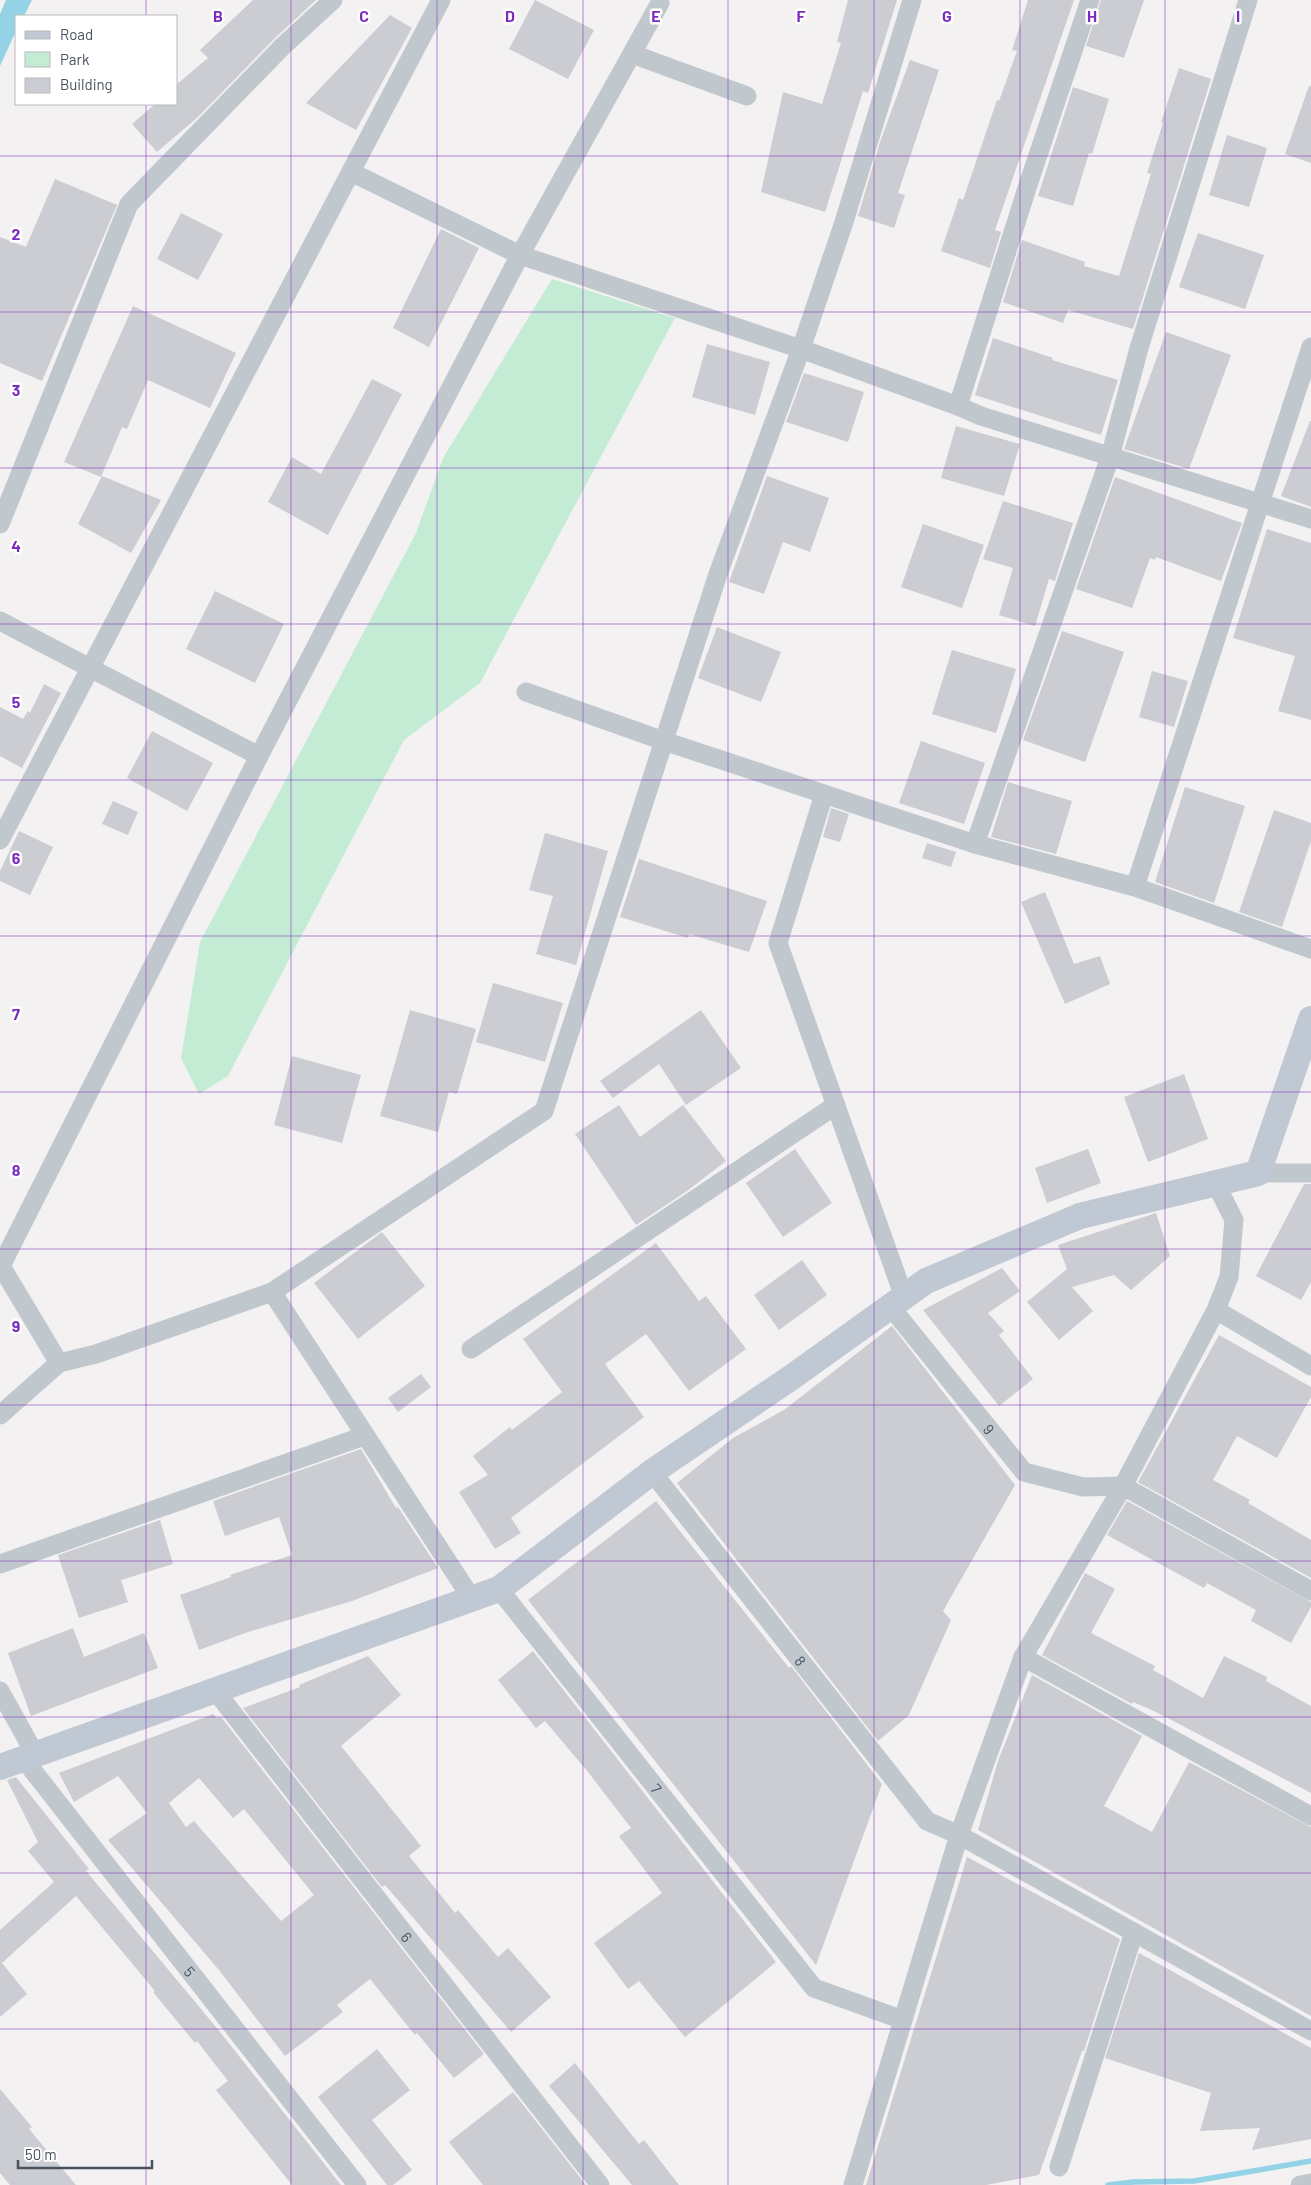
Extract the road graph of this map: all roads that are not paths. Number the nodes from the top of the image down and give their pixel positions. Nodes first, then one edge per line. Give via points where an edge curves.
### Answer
1 (334, 0) edge
2 (441, 0) edge
3 (912, 0) edge
4 (1090, 0) edge
5 (1248, 0) edge
6 (660, 3) dead end
7 (632, 54) junction
8 (747, 96) dead end
9 (351, 172) junction
10 (520, 255) junction
11 (1311, 348) edge
12 (802, 349) junction
13 (958, 406) junction
14 (1110, 456) junction
15 (1260, 504) junction
16 (1311, 520) edge
17 (0, 524) edge
18 (0, 621) edge
19 (90, 668) junction
20 (526, 692) dead end
21 (664, 741) junction
22 (259, 756) junction
23 (824, 794) junction
24 (0, 840) edge
25 (975, 844) junction
26 (1135, 887) junction
27 (1311, 949) edge
28 (1311, 1019) edge
29 (836, 1105) junction
30 (1258, 1173) junction
31 (1311, 1173) edge
32 (1215, 1182) junction
33 (1, 1266) edge
34 (272, 1292) junction
35 (897, 1301) junction
36 (1216, 1310) junction
37 (471, 1349) dead end
38 (59, 1363) junction
39 (1311, 1366) edge
40 (0, 1415) edge
41 (364, 1436) junction
42 (652, 1472) junction
43 (1123, 1486) junction
44 (0, 1564) edge
45 (499, 1589) junction
46 (1311, 1591) edge
47 (472, 1599) junction
48 (1023, 1657) junction
49 (214, 1689) junction
50 (0, 1691) edge
51 (19, 1760) edge
52 (1311, 1816) edge
53 (960, 1835) junction
54 (1134, 1932) junction
55 (903, 2020) junction
56 (1311, 2031) edge
57 (1060, 2167) dead end
58 (1311, 2183) edge
59 (356, 2185) edge
60 (600, 2185) edge
61 (853, 2185) edge
62 (1300, 2185) edge

1 - 17 street via 283,46 129,204
2 - 9 street
3 - 12 street
4 - 13 street via 1026,188
5 - 14 street via 1139,348
6 - 7 street
7 - 8 street
7 - 10 street
9 - 10 street
9 - 19 street
10 - 12 street
10 - 22 street
11 - 15 street
12 - 13 street
12 - 21 street via 718,574
13 - 14 street
14 - 15 street
14 - 25 street
15 - 16 street
15 - 26 street
18 - 19 street
19 - 22 street
19 - 24 street
20 - 21 street
21 - 23 street
21 - 34 street via 544,1111
22 - 33 street
23 - 25 street
23 - 29 street, 9 via 778,943
25 - 26 street
26 - 27 street
28 - 30 street
29 - 35 street, 9
29 - 37 street
30 - 31 street
30 - 32 street
32 - 35 street via 1080,1216 926,1281
32 - 36 street via 1234,1220 1229,1277
33 - 38 street
34 - 38 street via 96,1354
34 - 41 street
35 - 42 street
35 - 43 street, 9 via 1024,1472 1083,1487
36 - 39 street
36 - 43 street
38 - 40 street
41 - 44 street
41 - 47 street
42 - 45 street
42 - 53 street, 8 via 927,1821
43 - 46 street
43 - 48 street
45 - 47 street
45 - 55 street, 7 via 814,1988
47 - 49 street
48 - 52 street
48 - 53 street
49 - 51 street
49 - 60 street, 6
50 - 51 street, 5
51 - 59 street, 5
53 - 54 street, 8
53 - 55 street
54 - 56 street, 8
54 - 57 street
55 - 61 street
58 - 62 street

